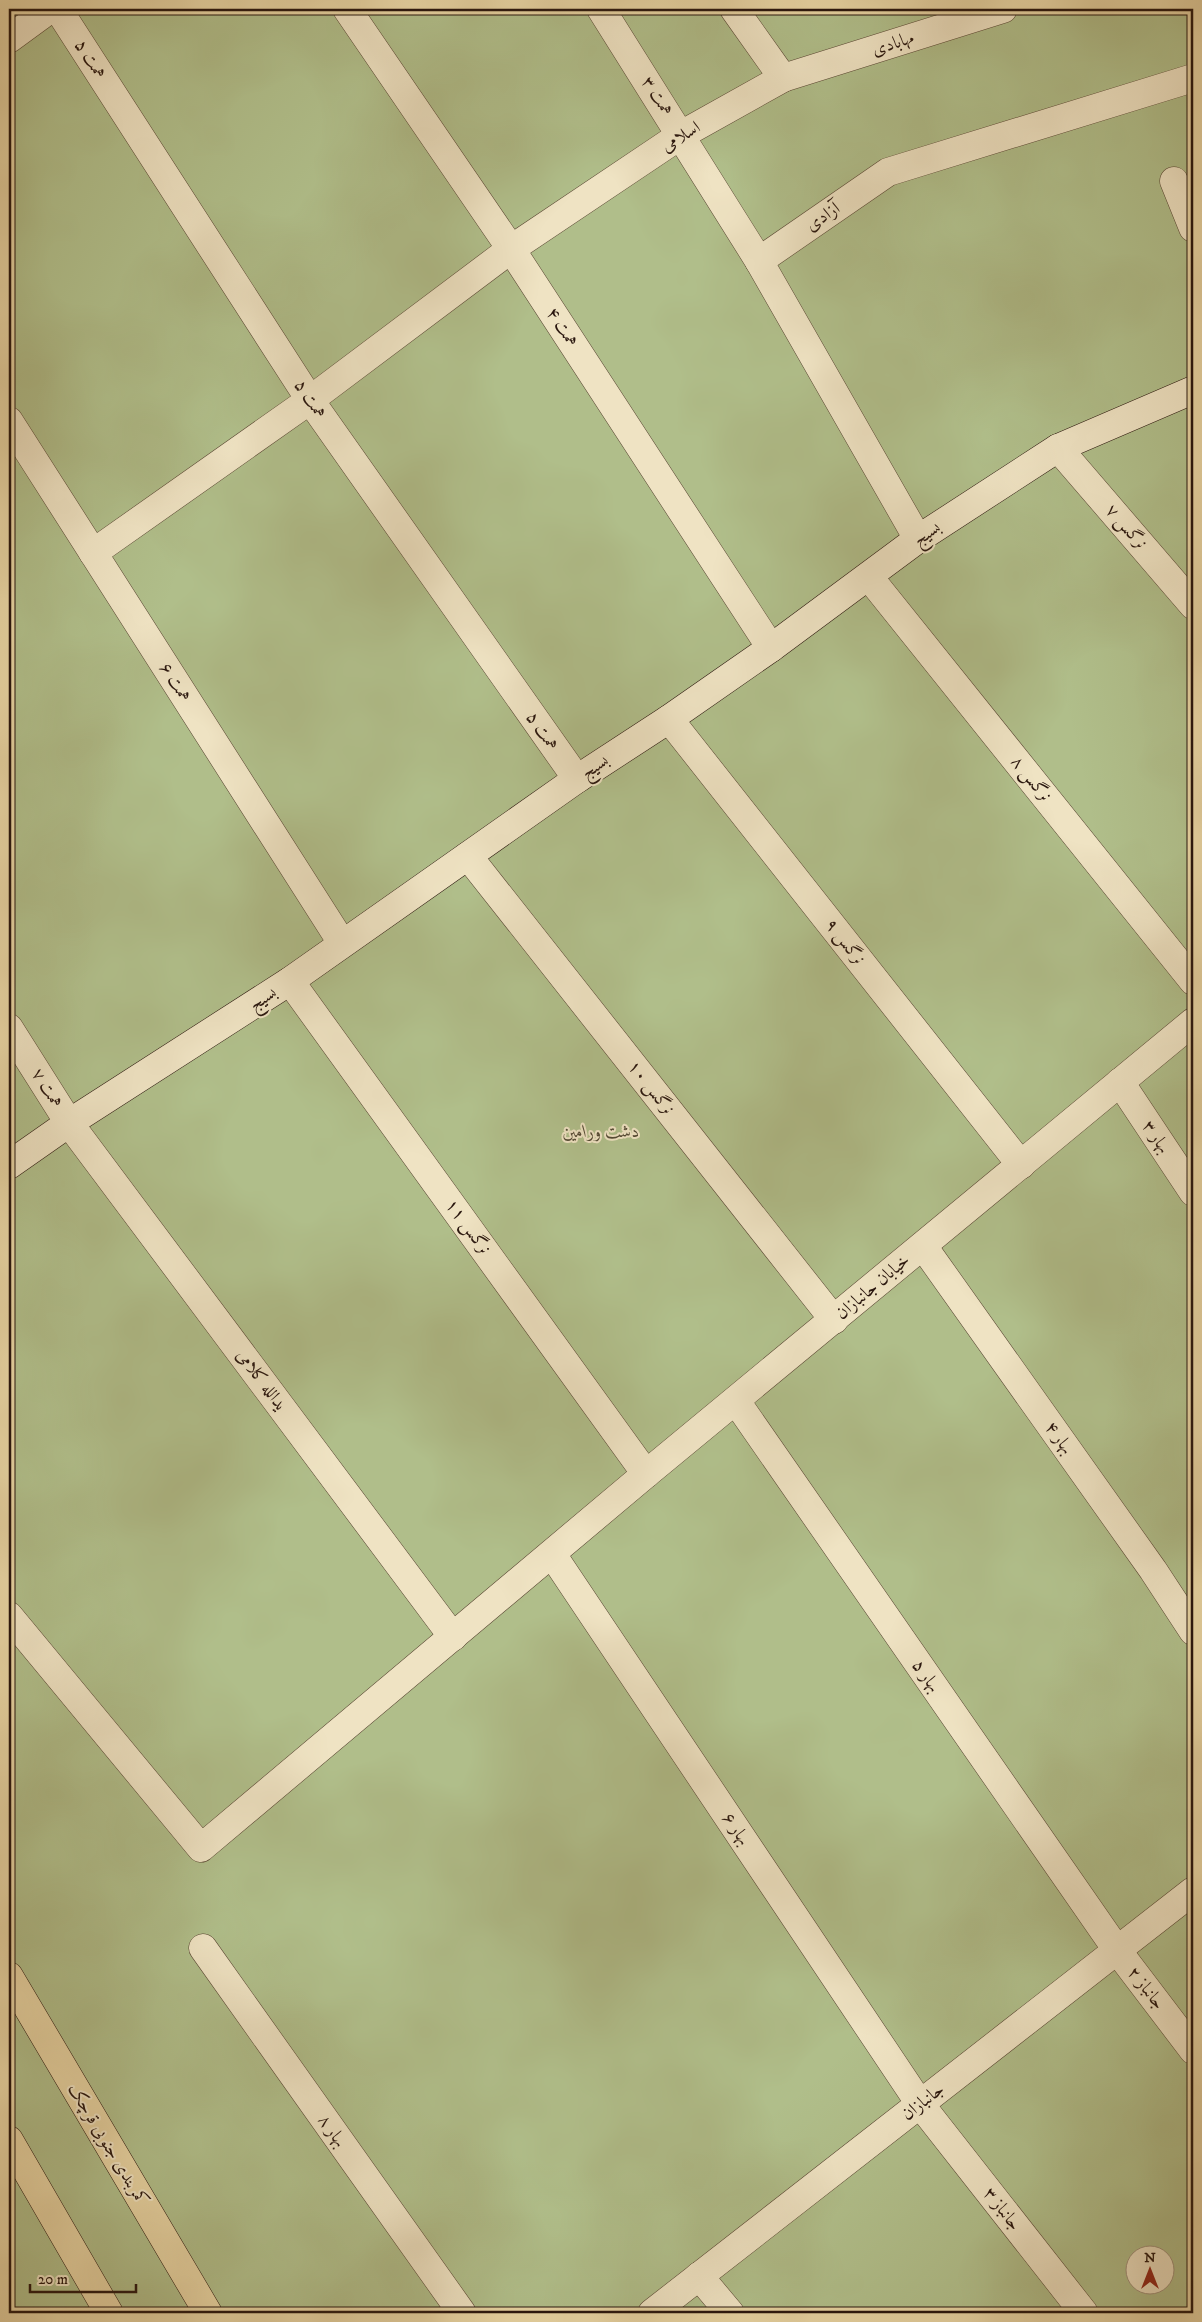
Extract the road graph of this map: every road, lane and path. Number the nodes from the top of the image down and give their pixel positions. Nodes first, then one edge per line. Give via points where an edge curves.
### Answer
1 (50, 9) edge
2 (58, 9) edge
3 (348, 9) edge
4 (601, 9) edge
5 (734, 9) edge
6 (1003, 9) edge
7 (9, 39) edge
8 (783, 78) junction
9 (1193, 78) edge
10 (682, 135) junction
11 (1174, 181) dead end
12 (1193, 228) edge
13 (511, 249) junction
14 (758, 261) junction
15 (1193, 390) edge
16 (310, 400) junction
17 (9, 421) edge
18 (1058, 448) junction
19 (918, 539) junction
20 (93, 552) junction
21 (869, 577) junction
22 (1193, 605) edge
23 (771, 648) junction
24 (669, 719) junction
25 (577, 779) junction
26 (468, 856) junction
27 (342, 943) junction
28 (290, 981) junction
29 (1193, 981) edge
30 (1193, 1022) edge
31 (9, 1028) edge
32 (1120, 1082) junction
33 (69, 1123) junction
34 (9, 1165) edge
35 (1021, 1165) junction
36 (1193, 1192) edge
37 (923, 1246) junction
38 (834, 1320) junction
39 (736, 1401) junction
40 (646, 1474) junction
41 (552, 1554) junction
42 (9, 1616) edge
43 (1193, 1631) edge
44 (453, 1637) junction
45 (1193, 1890) edge
46 (203, 1948) dead end
47 (1117, 1950) junction
48 (9, 1976) edge
49 (1193, 2050) edge
50 (920, 2104) junction
51 (9, 2140) edge
52 (699, 2276) junction
53 (109, 2313) edge
54 (208, 2313) edge
55 (462, 2313) edge
56 (652, 2313) edge
57 (730, 2313) edge
58 (1084, 2313) edge

1 - 7 street
2 - 16 street, همت ۵
3 - 13 street, همت ۴
4 - 10 street, همت ۳
5 - 8 street
6 - 8 street, مهابادی
8 - 10 street, اسلامی
9 - 14 street, آزادی via 888,172
10 - 13 street, اسلامی
10 - 14 street, همت ۳
11 - 12 street
13 - 16 street, اسلامی
13 - 23 street, همت ۴
14 - 19 street
15 - 18 street, بسیج
16 - 20 street, اسلامی
16 - 25 street, همت ۵
17 - 20 street, همت ۶
18 - 19 street, بسیج
18 - 22 street, نرگس ۷
19 - 21 street, بسیج
20 - 27 street, همت ۶
21 - 23 street, بسیج
21 - 29 street, نرگس ۸
23 - 24 street, بسیج
24 - 25 street, بسیج
24 - 35 street, نرگس ۹
25 - 26 street, بسیج
26 - 27 street, بسیج
26 - 38 street, نرگس ۱۰
27 - 28 street, بسیج
28 - 33 street, بسیج
28 - 40 street, نرگس ۱۱
30 - 32 street, خیابان جانبازان
31 - 33 street, همت ۷
32 - 35 street, خیابان جانبازان
32 - 36 street, بهار ۳
33 - 34 street, بسیج
33 - 44 street, یدالله کلامی
35 - 37 street, خیابان جانبازان
37 - 38 street, خیابان جانبازان
37 - 43 street, بهار ۴
38 - 39 street, خیابان جانبازان
39 - 40 street, خیابان جانبازان
39 - 47 street, بهار ۵
40 - 41 street, خیابان جانبازان
41 - 44 street, خیابان جانبازان
41 - 50 street, بهار ۶
42 - 44 street, خیابان جانبازان via 201,1848
45 - 47 street, جانبازان
46 - 55 street, بهار ۸
47 - 49 street, جانباز ۲
47 - 50 street, جانبازان
48 - 54 highway, کمربندی جنوبی قرچک
50 - 52 street, جانبازان
50 - 58 street, جانباز ۳
51 - 53 highway
52 - 56 street, جانبازان
52 - 57 street

